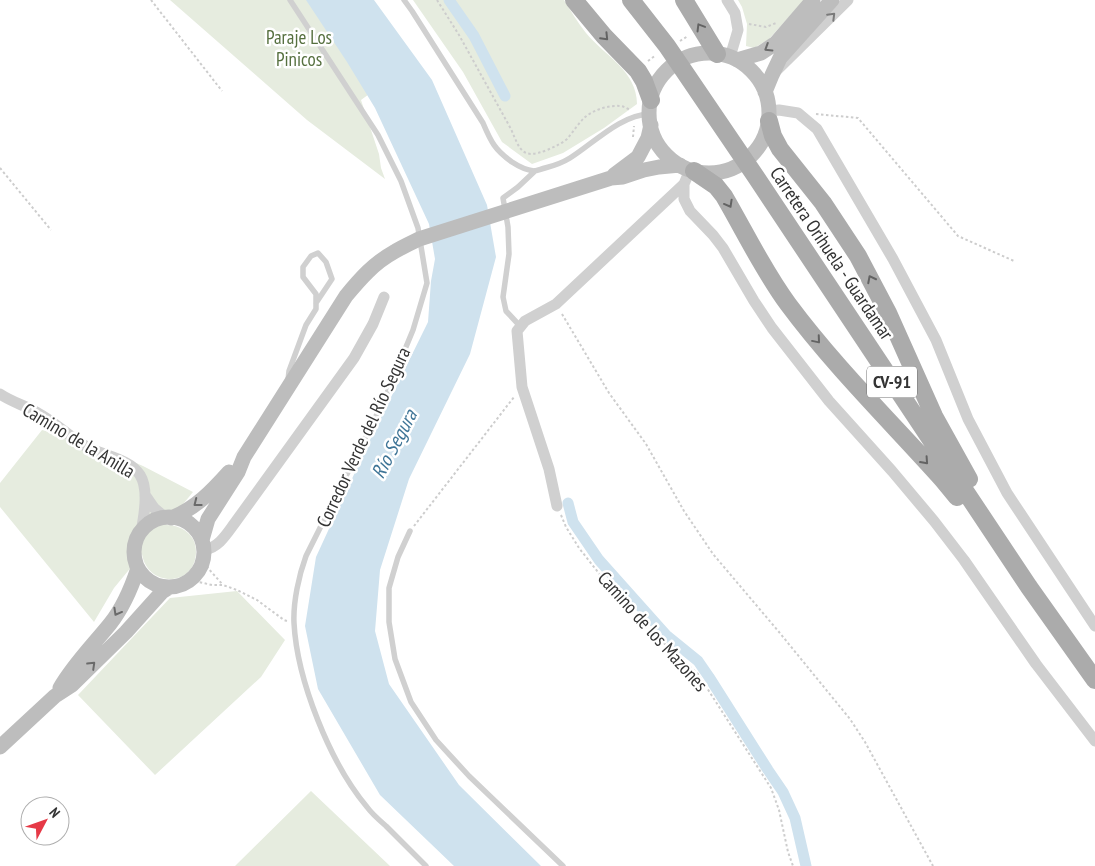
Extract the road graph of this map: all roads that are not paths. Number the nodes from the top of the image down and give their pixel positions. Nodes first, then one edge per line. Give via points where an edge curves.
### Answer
1 (290, 0) edge
2 (404, 0) edge
3 (574, 0) edge
4 (631, 0) edge
5 (684, 0) edge
6 (727, 0) edge
7 (812, 0) edge
8 (832, 0) edge
9 (848, 0) edge
10 (728, 57) junction
11 (772, 75) junction
12 (765, 92) junction
13 (647, 113) junction
14 (769, 116) junction
15 (535, 171) junction
16 (687, 172) junction
17 (611, 178) junction
18 (384, 297) dead end
19 (316, 303) junction
20 (520, 326) junction
21 (286, 390) junction
22 (0, 394) edge
23 (244, 457) junction
24 (145, 495) junction
25 (558, 506) road end
26 (168, 518) junction
27 (410, 531) road end
28 (141, 532) junction
29 (203, 550) junction
30 (138, 568) junction
31 (170, 587) junction
32 (1029, 587) junction
33 (1095, 626) edge
34 (1095, 680) edge
35 (56, 696) junction
36 (1095, 741) edge
37 (0, 747) edge
38 (426, 866) edge
39 (563, 866) edge

1 - 38 lane, Corredor Verde del Río Segura via 378,135 418,228 427,283 413,330 384,400 300,574 294,622 300,665 313,708 350,783 367,808
2 - 15 lane via 483,123 491,142 519,166
3 -> 13 main road via 638,71 644,81
4 - 32 main road, Carretera Orihuela - Guardamar / CV-91 via 667,46 756,177
10 -> 5 main road
6 - 10 street via 735,13 738,30
7 -> 10 main road via 776,44 760,53
8 - 11 main road via 780,58
11 -> 9 street
10 - 12 main road via 749,69
10 - 13 main road via 702,54 675,64 656,86
11 - 12 main road
12 - 14 main road
13 - 15 lane via 597,138 570,158
13 - 16 main road via 657,141 667,155
13 - 17 main road via 648,138 638,157
14 - 16 main road via 762,142 748,159 722,172
32 -> 14 main road via 934,416 858,256 823,203 780,149 772,136
14 - 33 street via 778,110 798,113 817,129 936,340 968,418 1007,493
15 - 20 lane via 503,198 509,254 503,297 506,311
16 - 17 main road via 659,167
16 - 20 street via 556,304
16 -> 32 main road via 716,186 772,281 808,330 943,480
16 - 36 street via 684,199 690,212 723,248 772,328 829,401 934,521
17 - 21 main road via 419,239 393,252 376,264 346,296
18 - 29 street via 354,358 234,524 217,544
19 - 19 lane via 332,279 326,262 318,253 311,256 303,267 303,276 316,294
19 - 21 lane via 289,371
20 - 25 street via 517,338 522,387
21 - 23 main road
22 - 24 street, Camino de la Anilla via 38,413 90,449 136,470 144,482
23 -> 26 main road via 196,504
23 - 29 main road via 208,519
24 - 26 street, Camino de la Anilla via 154,508
24 - 28 street, Camino de la Anilla
26 - 28 main road via 148,524
26 - 29 main road via 179,519 193,527
27 - 39 lane via 389,588 389,622 395,659 411,702 436,740 469,776
28 - 30 main road via 134,549
29 - 31 main road via 196,574 184,584
30 - 31 main road via 151,582
30 -> 35 main road via 112,622 66,677
35 -> 31 main road via 72,685
32 - 34 main road, Carretera Orihuela - Guardamar / CV-91
35 - 37 main road

